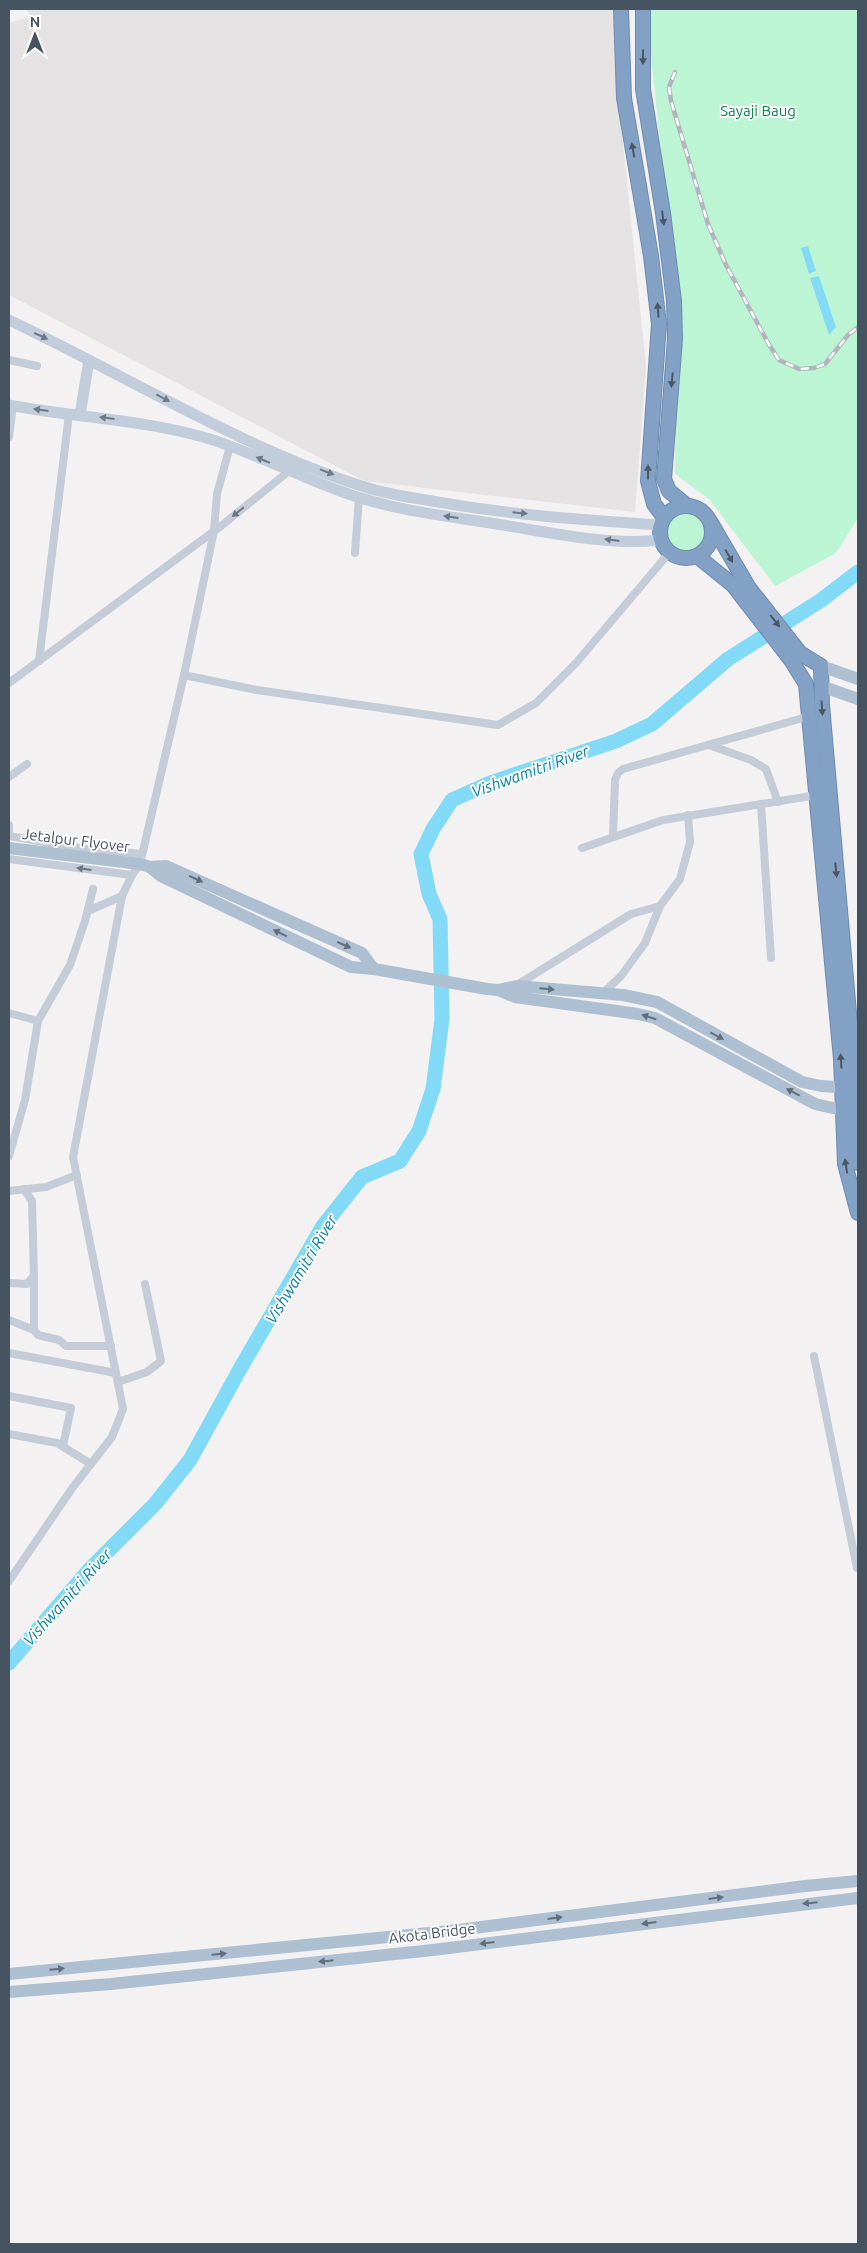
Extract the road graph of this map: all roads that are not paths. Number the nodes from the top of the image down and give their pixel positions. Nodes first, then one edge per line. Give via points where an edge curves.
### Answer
1 (621, 9) edge
2 (643, 9) edge
3 (9, 320) edge
4 (9, 360) edge
5 (89, 360) junction
6 (37, 366) dead end
7 (11, 405) edge
8 (75, 414) junction
9 (9, 437) edge
10 (230, 446) junction
11 (289, 471) junction
12 (358, 498) junction
13 (687, 506) junction
14 (662, 521) junction
15 (711, 523) junction
16 (214, 531) junction
17 (660, 540) junction
18 (355, 553) dead end
19 (669, 553) junction
20 (697, 556) junction
21 (745, 591) junction
22 (799, 657) junction
23 (39, 661) junction
24 (821, 666) junction
25 (184, 675) junction
26 (858, 679) edge
27 (805, 680) junction
28 (9, 682) edge
29 (821, 686) junction
30 (858, 699) edge
31 (810, 716) junction
32 (709, 744) junction
33 (27, 764) dead end
34 (9, 777) edge
35 (817, 796) junction
36 (778, 802) junction
37 (761, 804) junction
38 (688, 815) junction
39 (9, 825) edge
40 (612, 837) junction
41 (9, 840) edge
42 (582, 848) dead end
43 (9, 859) edge
44 (144, 862) junction
45 (132, 875) junction
46 (93, 888) dead end
47 (122, 896) junction
48 (660, 906) junction
49 (88, 911) junction
50 (771, 958) dead end
51 (515, 987) junction
52 (493, 989) junction
53 (602, 994) junction
54 (9, 1013) edge
55 (38, 1021) junction
56 (848, 1088) junction
57 (849, 1109) junction
58 (12, 1134) edge
59 (9, 1156) edge
60 (858, 1163) edge
61 (77, 1175) junction
62 (24, 1189) junction
63 (9, 1191) edge
64 (858, 1213) edge
65 (34, 1276) junction
66 (9, 1284) edge
67 (145, 1284) dead end
68 (9, 1320) edge
69 (34, 1330) junction
70 (111, 1346) junction
71 (9, 1354) edge
72 (814, 1356) dead end
73 (116, 1373) junction
74 (118, 1382) junction
75 (9, 1396) edge
76 (9, 1434) edge
77 (63, 1446) junction
78 (91, 1464) junction
79 (857, 1568) edge
80 (848, 1570) dead end
81 (9, 1582) edge
82 (858, 1881) edge
83 (858, 1898) edge
84 (9, 1974) edge
85 (9, 1992) edge

14 -> 1 highway via 648,481 659,324 651,256 624,98
2 -> 13 highway via 643,89 674,301 675,339 664,479 669,491
3 -> 5 main road
4 - 6 street
5 - 8 main road
5 -> 14 main road via 198,416 299,462 366,487 462,506 570,518
8 -> 7 main road
7 - 9 street
10 -> 8 main road via 145,423
8 - 23 street
11 -> 10 main road
10 - 16 street via 217,494
11 - 12 main road
11 -> 16 street
17 -> 12 main road via 638,543 536,530 419,512
12 - 18 street
13 - 14 highway via 670,511
13 - 15 highway via 702,511
14 - 17 highway
15 - 20 highway via 709,546
15 -> 21 highway
16 - 23 street
16 - 25 street
17 - 19 highway
19 - 20 highway via 682,558
19 - 25 street via 576,663 536,703 498,725 256,690
20 - 21 highway
21 - 22 highway
22 - 24 highway
22 - 27 highway
23 - 28 street
24 - 26 main road
24 - 29 highway
25 - 44 street
27 - 29 highway
27 - 31 highway
29 - 30 main road
29 -> 56 highway
31 - 32 street
31 - 35 highway
32 - 36 street via 766,769
32 - 40 street via 618,773
33 - 34 street
35 - 36 street
56 -> 35 highway
36 - 37 street
37 - 38 street
37 - 50 street
38 - 40 street
38 - 48 street via 690,842 680,879
39 - 41 street
40 - 42 street
41 - 44 street via 79,848
41 - 44 main road, Jetalpur Flyover via 104,860
45 -> 43 street
44 - 45 street
44 - 52 main road, Jetalpur Flyover via 166,866 362,953 380,971
45 - 47 street
46 - 49 street
47 - 49 street
47 - 61 street via 73,1157
48 - 51 street via 631,914
48 - 53 street via 646,943 621,976
49 - 55 street via 70,965
51 - 52 main road
51 -> 53 main road
57 -> 52 main road via 815,1104 655,1018 515,997
53 -> 56 main road via 656,1002 802,1082
54 - 55 street
55 - 58 street via 25,1100
56 - 57 highway
57 - 60 highway
64 -> 57 highway via 846,1164
58 - 59 street
61 - 62 street via 46,1187
61 - 70 street
62 - 63 street
62 - 65 street via 32,1201
65 - 66 street via 27,1284
65 - 69 street
67 - 74 street via 161,1360 147,1372
68 - 69 street
69 - 70 street via 38,1335 59,1340 66,1346
70 - 73 street
71 - 73 street
72 - 79 street
73 - 74 street
74 - 78 street via 123,1409 112,1438
75 - 77 street via 71,1408
76 - 77 street
77 - 78 street
78 - 81 street
79 - 80 street
84 -> 82 main road via 450,1931
83 -> 85 main road, Akota Bridge via 433,1950

